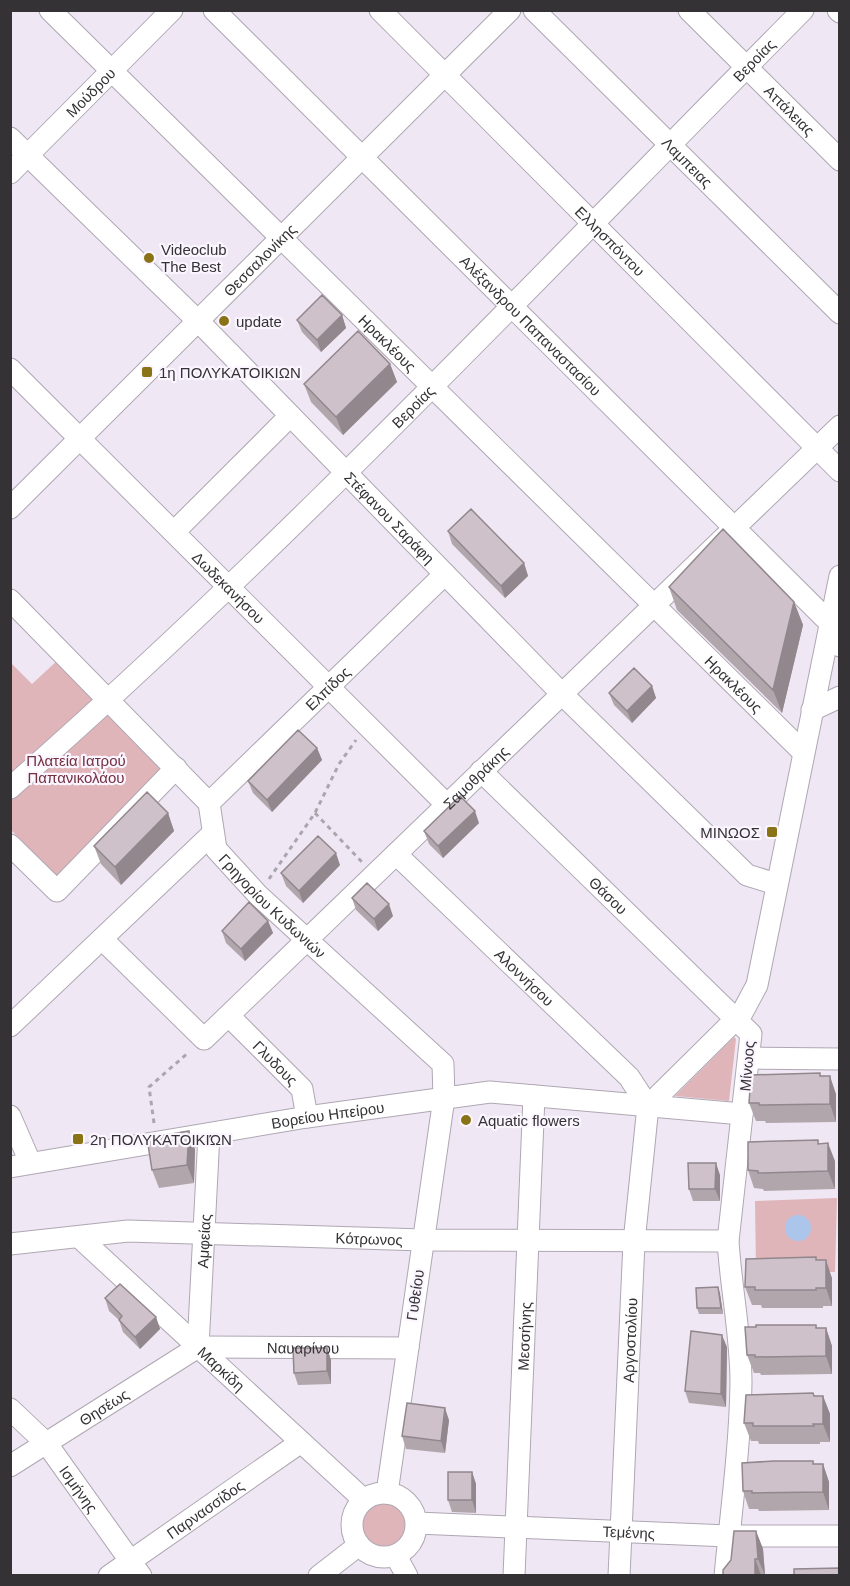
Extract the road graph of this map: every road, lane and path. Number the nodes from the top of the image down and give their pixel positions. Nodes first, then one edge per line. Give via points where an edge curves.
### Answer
1 (50, 10) edge
2 (172, 10) edge
3 (214, 10) edge
4 (380, 10) edge
5 (510, 10) edge
6 (534, 10) edge
7 (689, 10) edge
8 (803, 10) edge
9 (746, 68) junction
10 (112, 70) junction
11 (445, 75) junction
12 (10, 138) edge
13 (668, 146) junction
14 (28, 155) junction
15 (362, 158) junction
16 (840, 160) edge
17 (10, 173) edge
18 (592, 224) junction
19 (282, 237) junction
20 (512, 307) junction
21 (840, 313) edge
22 (198, 321) junction
23 (10, 369) edge
24 (433, 386) junction
25 (290, 416) junction
26 (840, 426) edge
27 (81, 438) junction
28 (815, 449) junction
29 (346, 471) junction
30 (840, 471) edge
31 (10, 508) edge
32 (734, 528) junction
33 (174, 532) junction
34 (445, 574) junction
35 (840, 576) edge
36 (228, 586) junction
37 (10, 600) edge
38 (654, 604) junction
39 (830, 623) junction
40 (840, 646) edge
41 (328, 687) junction
42 (562, 693) junction
43 (840, 697) edge
44 (110, 701) junction
45 (812, 710) junction
46 (367, 725) junction
47 (803, 752) junction
48 (176, 768) junction
49 (481, 771) junction
50 (10, 788) edge
51 (209, 802) junction
52 (447, 805) junction
53 (315, 813) junction
54 (213, 833) junction
55 (10, 845) edge
56 (396, 854) junction
57 (374, 875) junction
58 (776, 884) junction
59 (258, 895) junction
60 (102, 939) junction
61 (308, 939) junction
62 (229, 1016) junction
63 (735, 1020) junction
64 (10, 1026) edge
65 (204, 1039) junction
66 (749, 1058) junction
67 (840, 1059) edge
68 (534, 1096) junction
69 (444, 1098) junction
70 (648, 1106) junction
71 (742, 1114) junction
72 (10, 1116) edge
73 (307, 1117) junction
74 (209, 1134) junction
75 (156, 1142) junction
76 (20, 1165) edge
77 (204, 1231) junction
78 (79, 1237) junction
79 (528, 1239) junction
80 (423, 1240) junction
81 (728, 1241) junction
82 (634, 1242) junction
83 (10, 1244) edge
84 (198, 1347) junction
85 (408, 1348) junction
86 (10, 1409) edge
87 (301, 1442) junction
88 (47, 1444) junction
89 (10, 1466) edge
90 (387, 1492) junction
91 (364, 1500) junction
92 (417, 1522) junction
93 (514, 1527) junction
94 (622, 1532) junction
95 (728, 1536) junction
96 (840, 1536) edge
97 (359, 1545) junction
98 (396, 1556) junction
99 (136, 1568) edge
100 (109, 1575) edge
101 (319, 1575) edge
102 (407, 1575) edge
103 (514, 1575) edge
104 (619, 1575) edge
105 (724, 1575) edge

1 - 10 street, Ηρακλέους
2 - 10 street, Μούδρου
3 - 15 street, Αλέξανδρου Παπαναστασίου
4 - 11 street, Ελλησπόντου
5 - 11 street, Θεσσαλονίκης
6 - 13 street, Λαμπειας
7 - 9 street, Αττάλειας
8 - 9 street, Βεροίας
9 - 13 street, Βεροίας
9 - 16 street, Αττάλειας
10 - 14 street, Μούδρου
10 - 19 street, Ηρακλέους
11 - 15 street, Θεσσαλονίκης
11 - 18 street, Ελλησπόντου
12 - 14 street, Στέφανου Σαράφη
13 - 18 street, Βεροίας
13 - 21 street, Λαμπειας
14 - 17 street, Μούδρου
14 - 22 street, Στέφανου Σαράφη
15 - 19 street, Θεσσαλονίκης
15 - 20 street, Αλέξανδρου Παπαναστασίου
18 - 20 street, Βεροίας
18 - 28 street, Ελλησπόντου
19 - 22 street, Θεσσαλονίκης
19 - 24 street, Ηρακλέους
20 - 24 street, Βεροίας
20 - 32 street, Αλέξανδρου Παπαναστασίου
22 - 25 street, Στέφανου Σαράφη
22 - 27 street, Θεσσαλονίκης
23 - 27 street, Δωδεκανήσου
24 - 29 street, Βεροίας
24 - 38 street, Ηρακλέους
25 - 29 street, Στέφανου Σαράφη
25 - 33 street
26 - 28 street, Σαμοθράκης
27 - 31 street, Θεσσαλονίκης
27 - 33 street, Δωδεκανήσου
28 - 30 street, Ελλησπόντου
28 - 32 street, Σαμοθράκης
29 - 34 street, Στέφανου Σαράφη
29 - 36 street, Βεροίας
32 - 38 street, Σαμοθράκης
32 - 39 street, Αλέξανδρου Παπαναστασίου
33 - 36 street, Δωδεκανήσου
34 - 41 street, Ελπίδος
34 - 42 street, Στέφανου Σαράφη
35 - 39 street, Μίνωος
36 - 41 street, Δωδεκανήσου
36 - 44 street, Βεροίας
37 - 44 street
38 - 42 street, Σαμοθράκης
38 - 47 street, Ηρακλέους
39 - 40 street, Αλέξανδρου Παπαναστασίου
39 - 45 street, Μίνωος
41 - 46 street, Δωδεκανήσου
41 - 51 street, Ελπίδος
42 - 49 street, Σαμοθράκης
42 - 58 street, Στέφανου Σαράφη via 747,875
43 - 45 street
44 - 48 street
44 - 50 street, Βεροίας
45 - 47 street, Μίνωος
46 - 52 street, Δωδεκανήσου
46 - 53 path via 339,764
47 - 58 street, Μίνωος
48 - 51 street
48 - 55 street via 57,891
49 - 52 street, Σαμοθράκης
49 - 63 street, Θάσου
51 - 54 street, Γρηγορίου Κυδωνιών
52 - 56 street, Σαμοθράκης
53 - 57 path
53 - 59 path
54 - 59 street, Γρηγορίου Κυδωνιών via 216,849
54 - 60 street
56 - 57 street, Σαμοθράκης
56 - 70 street, Αλοννήσου via 629,1077
57 - 61 street, Σαμοθράκης
58 - 63 street, Μίνωος via 757,985 749,1004
59 - 61 street, Γρηγορίου Κυδωνιών
60 - 64 street
60 - 65 street
61 - 62 street, Σαμοθράκης
61 - 69 street, Γρηγορίου Κυδωνιών via 443,1064
62 - 65 street, Σαμοθράκης
62 - 73 street, Γλυδους via 302,1089
63 - 66 street, Μίνωος via 751,1034
63 - 70 street
65 - 75 path via 149,1087
66 - 67 street
66 - 71 street, Μίνωος
68 - 69 street, Βορείου Ηπείρου via 490,1092
68 - 70 street, Βορείου Ηπείρου
68 - 79 street, Μεσσήνης
69 - 73 street, Βορείου Ηπείρου
69 - 80 street, Γυθείου
70 - 71 street, Βορείου Ηπείρου
70 - 82 street, Αργοστολίου
71 - 81 street, Μίνωος
72 - 76 street
73 - 74 street, Βορείου Ηπείρου
74 - 75 street, Βορείου Ηπείρου
74 - 77 street, Αμφείας
75 - 76 street, Βορείου Ηπείρου
77 - 78 street, Κότρωνος via 128,1231
77 - 80 street, Κότρωνος
77 - 84 street, Αμφείας
78 - 83 street, Κότρωνος
78 - 84 street, Μαρκίδη
79 - 80 street, Κότρωνος
79 - 82 street, Κότρωνος
79 - 93 street, Μεσσήνης
80 - 85 street, Γυθείου
81 - 82 street, Κότρωνος
81 - 95 street, Μίνωος via 741,1383
82 - 94 street, Αργοστολίου
84 - 85 street, Ναυαρίνου
84 - 87 street, Μαρκίδη
84 - 88 street, Θησέως
85 - 90 street, Γυθείου
86 - 88 street, Ισμήνης
87 - 91 street, Μαρκίδη
87 - 99 street, Παρνασσίδος
88 - 89 street, Θησέως
88 - 99 street, Ισμήνης
90 - 91 street
90 - 92 street via 406,1500
91 - 97 street via 352,1523
92 - 93 street, Τεμένης
92 - 98 street via 407,1549
93 - 94 street, Τεμένης
93 - 103 street, Μεσσήνης
94 - 95 street, Τεμένης
94 - 104 street, Αργοστολίου
95 - 96 street, Τεμένης
95 - 105 street, Μίνωος
97 - 98 street via 377,1557
97 - 101 street
98 - 102 street
99 - 100 street, Παρνασσίδος

